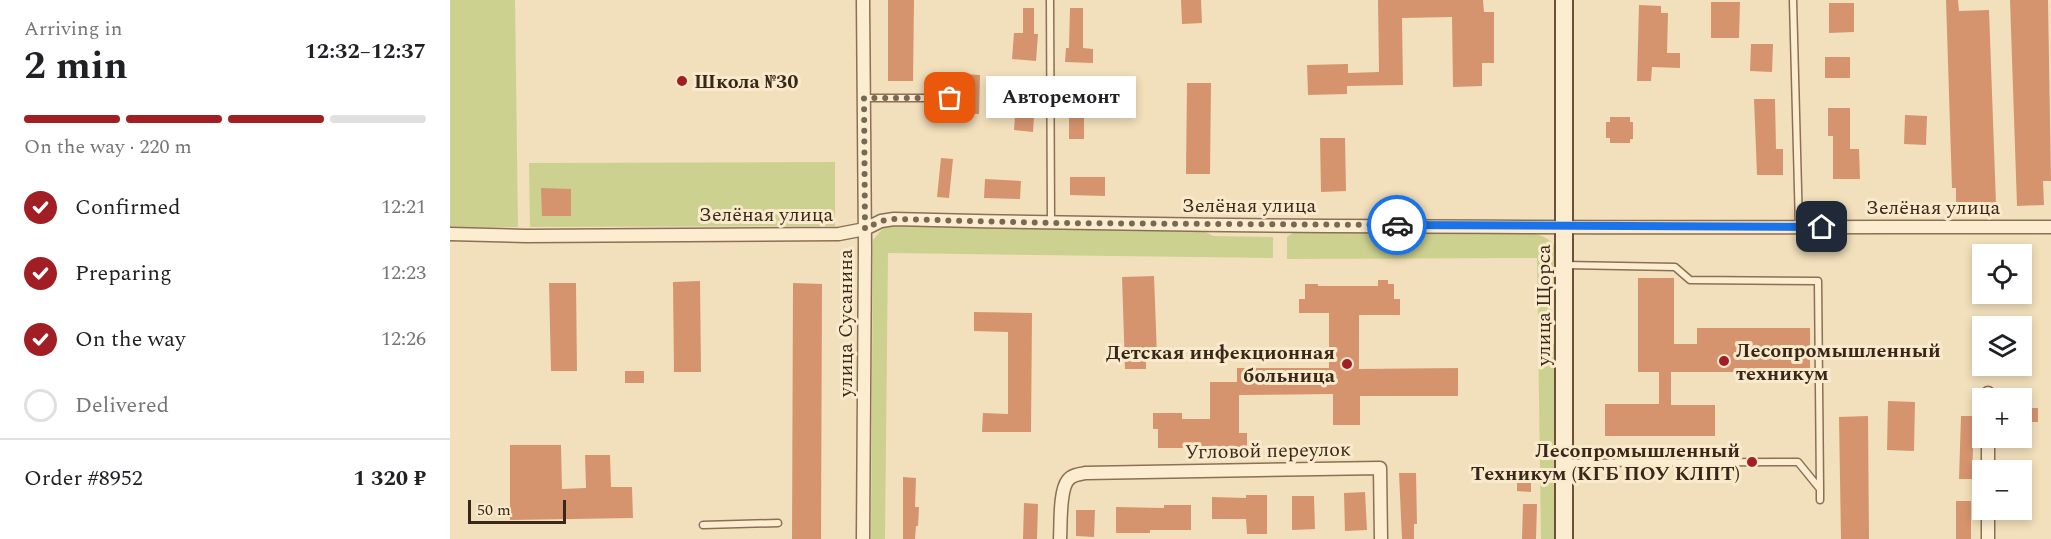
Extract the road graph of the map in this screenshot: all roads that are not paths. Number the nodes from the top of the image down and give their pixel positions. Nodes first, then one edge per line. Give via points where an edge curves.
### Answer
1 (864, 0) edge
2 (1050, 0) edge
3 (1564, 0) edge
4 (1793, 0) edge
5 (864, 98) junction
6 (950, 98) dead end
7 (1052, 223) junction
8 (2051, 226) edge
9 (1564, 227) junction
10 (1799, 227) junction
11 (865, 229) junction
12 (450, 234) edge
13 (1564, 266) junction
14 (1564, 463) junction
15 (1820, 489) junction
16 (1820, 500) dead end
17 (1988, 520) edge
18 (778, 523) dead end
19 (703, 525) dead end
20 (863, 539) edge
21 (1060, 539) edge
22 (1381, 539) edge
23 (1564, 539) edge
24 (1988, 539) edge

1 - 5 street, улица Сусанина
2 - 7 lane
3 - 9 street, улица Щорса
4 - 10 lane
5 - 6 lane
5 - 11 street, улица Сусанина
7 - 9 street, Зелёная улица
7 - 11 street, Зелёная улица via 894,219
8 - 10 street, Зелёная улица
9 - 10 street, Зелёная улица
9 - 13 street, улица Щорса
11 - 12 street, Зелёная улица via 839,234
11 - 20 street, улица Сусанина
13 - 14 street, улица Щорса
13 - 15 lane via 1675,267 1690,280 1818,281
14 - 15 lane via 1798,462
14 - 23 street, улица Щорса
15 - 16 lane
17 - 24 street
18 - 19 lane
21 - 22 street, Угловой переулок via 1064,488 1068,478 1086,473 1380,468

